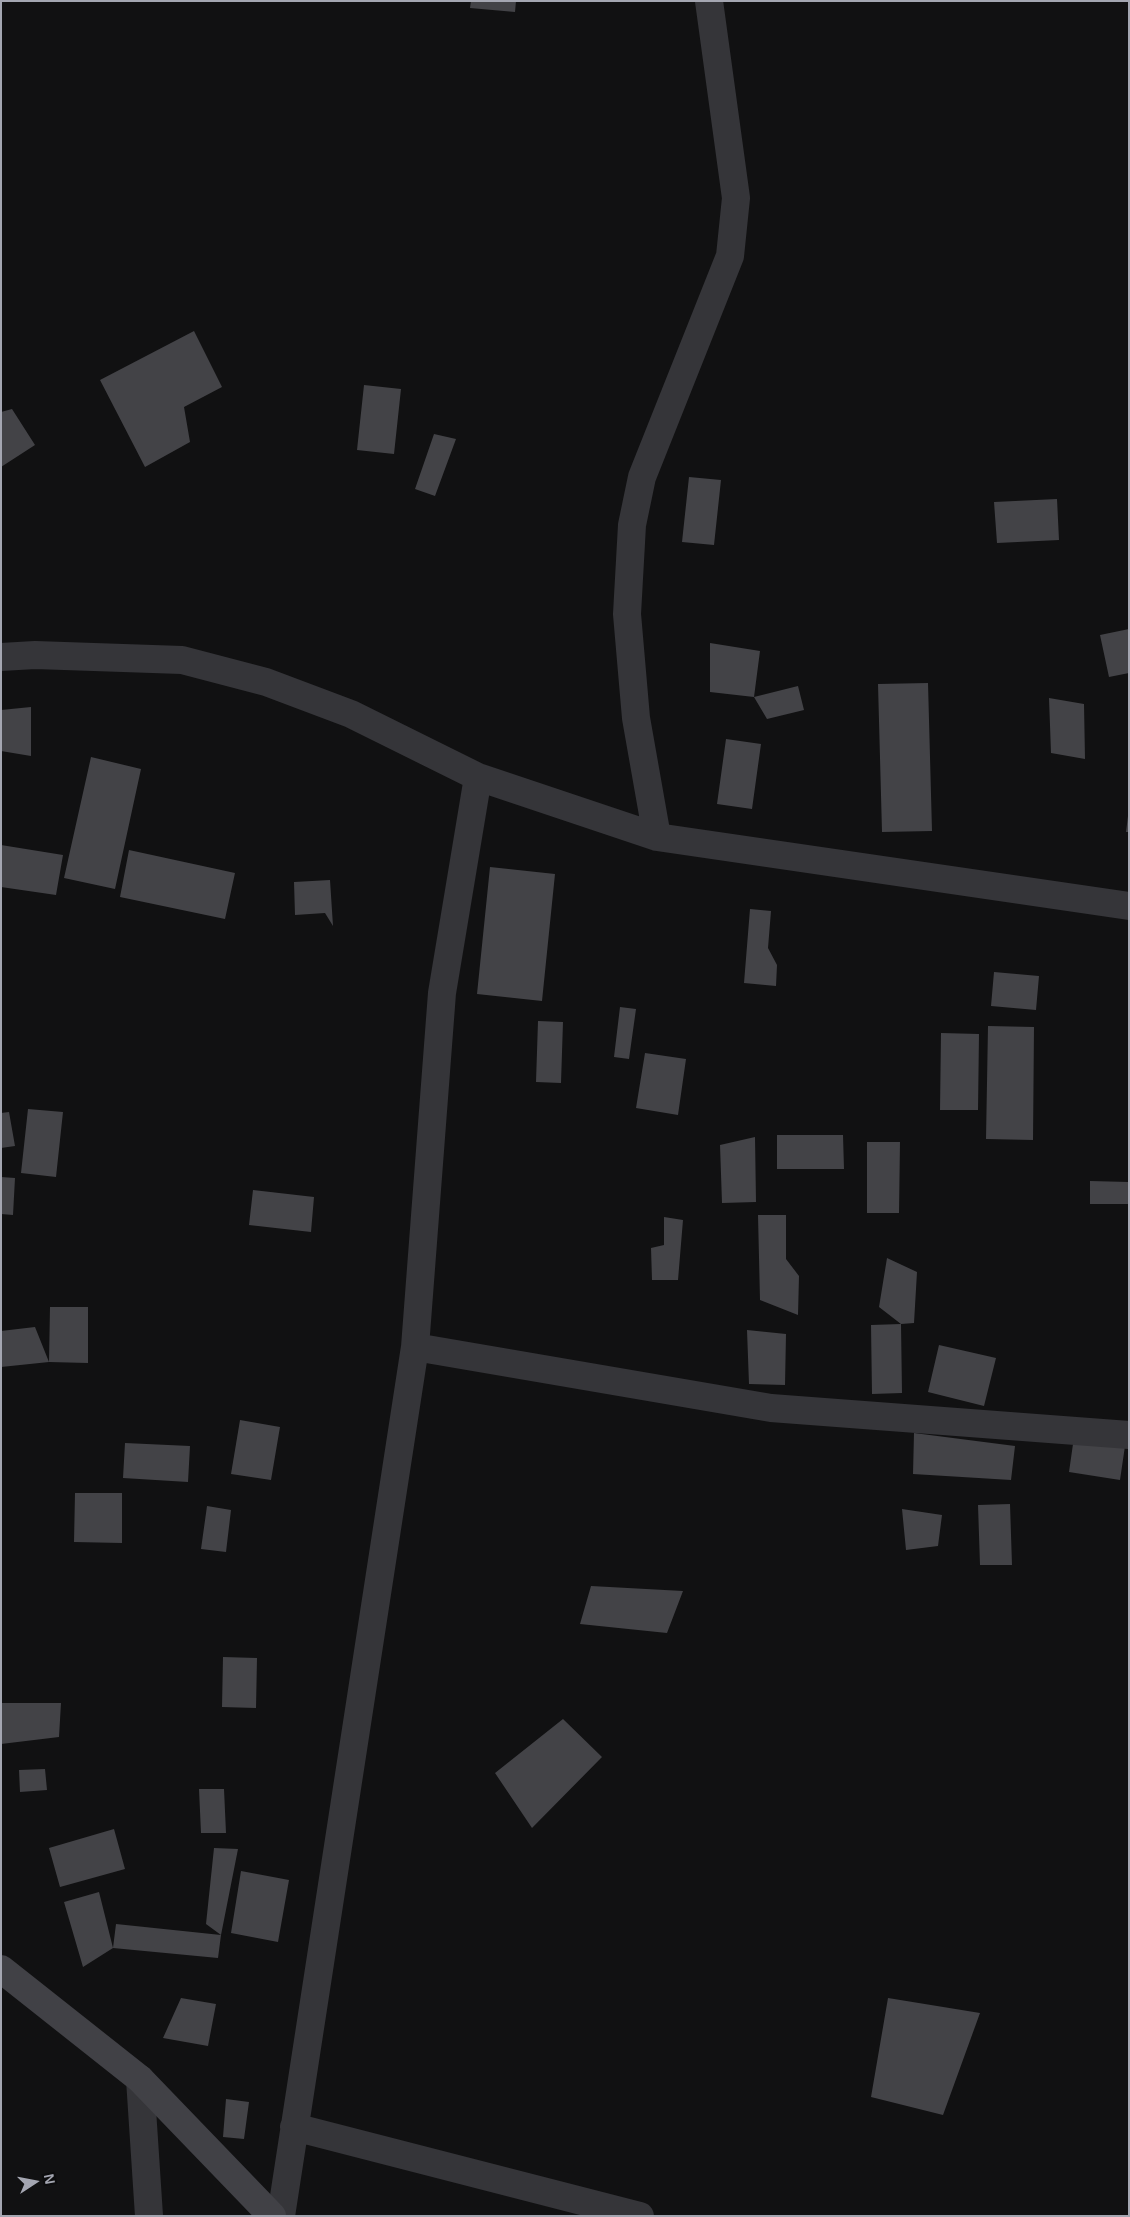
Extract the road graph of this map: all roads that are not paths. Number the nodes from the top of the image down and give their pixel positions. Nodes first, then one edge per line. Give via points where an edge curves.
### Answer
1 (710, 1) edge
2 (1, 657) edge
3 (478, 777) junction
4 (657, 837) junction
5 (1129, 906) edge
6 (415, 1347) junction
7 (1129, 1435) edge
8 (1, 1969) edge
9 (140, 2079) junction
10 (294, 2127) junction
11 (149, 2216) edge
12 (272, 2216) edge
13 (281, 2216) edge
14 (640, 2216) edge

1 - 4 street via 736,198 730,256 642,478 632,525 627,614 636,718
2 - 3 street via 36,655 182,660 266,682 351,714
3 - 4 street
3 - 6 street via 442,993
4 - 5 street
6 - 7 street via 771,1408
6 - 10 street
8 - 9 street
9 - 11 street
9 - 12 street
10 - 13 street
10 - 14 street

